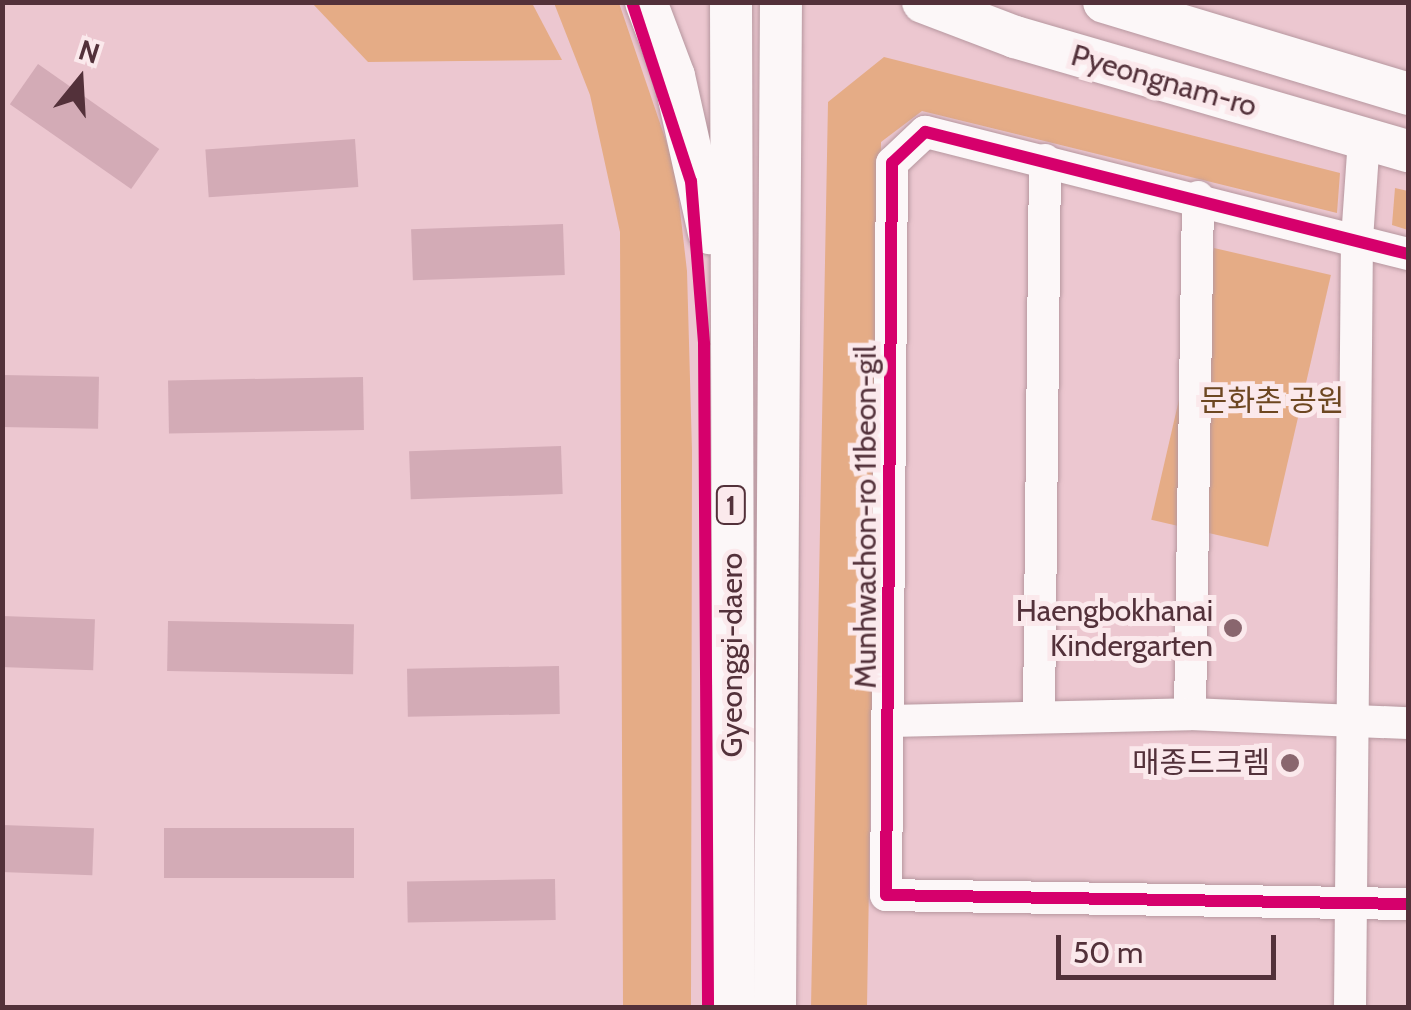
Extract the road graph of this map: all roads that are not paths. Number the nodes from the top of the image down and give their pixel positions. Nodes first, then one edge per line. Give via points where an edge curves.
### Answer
1 (646, 2) edge
2 (731, 2) edge
3 (781, 2) edge
4 (922, 2) edge
5 (1104, 2) edge
6 (1408, 94) edge
7 (1364, 138) junction
8 (1408, 151) edge
9 (1046, 160) junction
10 (1198, 198) junction
11 (1357, 238) junction
12 (1408, 254) edge
13 (730, 388) junction
14 (1190, 714) junction
15 (1040, 715) junction
16 (1350, 720) junction
17 (890, 721) junction
18 (1408, 724) edge
19 (1351, 902) junction
20 (1408, 904) edge
21 (734, 1008) edge
22 (776, 1008) edge
23 (1350, 1008) edge

1 - 13 main road via 674,76 705,196
2 - 13 main road, Gyeonggi-daero / 1
3 - 22 main road, Gyeonggi-daero / 1
4 - 7 main road, Pyeongnam-ro via 1014,37
5 - 6 main road, Pyeongnam-ro
7 - 8 main road, Pyeongnam-ro
7 - 11 street
9 - 10 street, Munhwachon-ro 11beon-gil
9 - 15 street
9 - 17 street, Munhwachon-ro 11beon-gil via 926,132 892,163
10 - 11 street, Munhwachon-ro 11beon-gil
10 - 14 street
11 - 12 street, Munhwachon-ro 11beon-gil
11 - 16 street
13 - 21 main road, Gyeonggi-daero / 1
14 - 15 street, Munhwachon-ro 11beon-gil
14 - 16 street, Munhwachon-ro 11beon-gil
15 - 17 street, Munhwachon-ro 11beon-gil
16 - 18 street, Munhwachon-ro 11beon-gil
16 - 19 street
17 - 19 street, Munhwachon-ro 11beon-gil via 886,896
19 - 20 street
19 - 23 street

